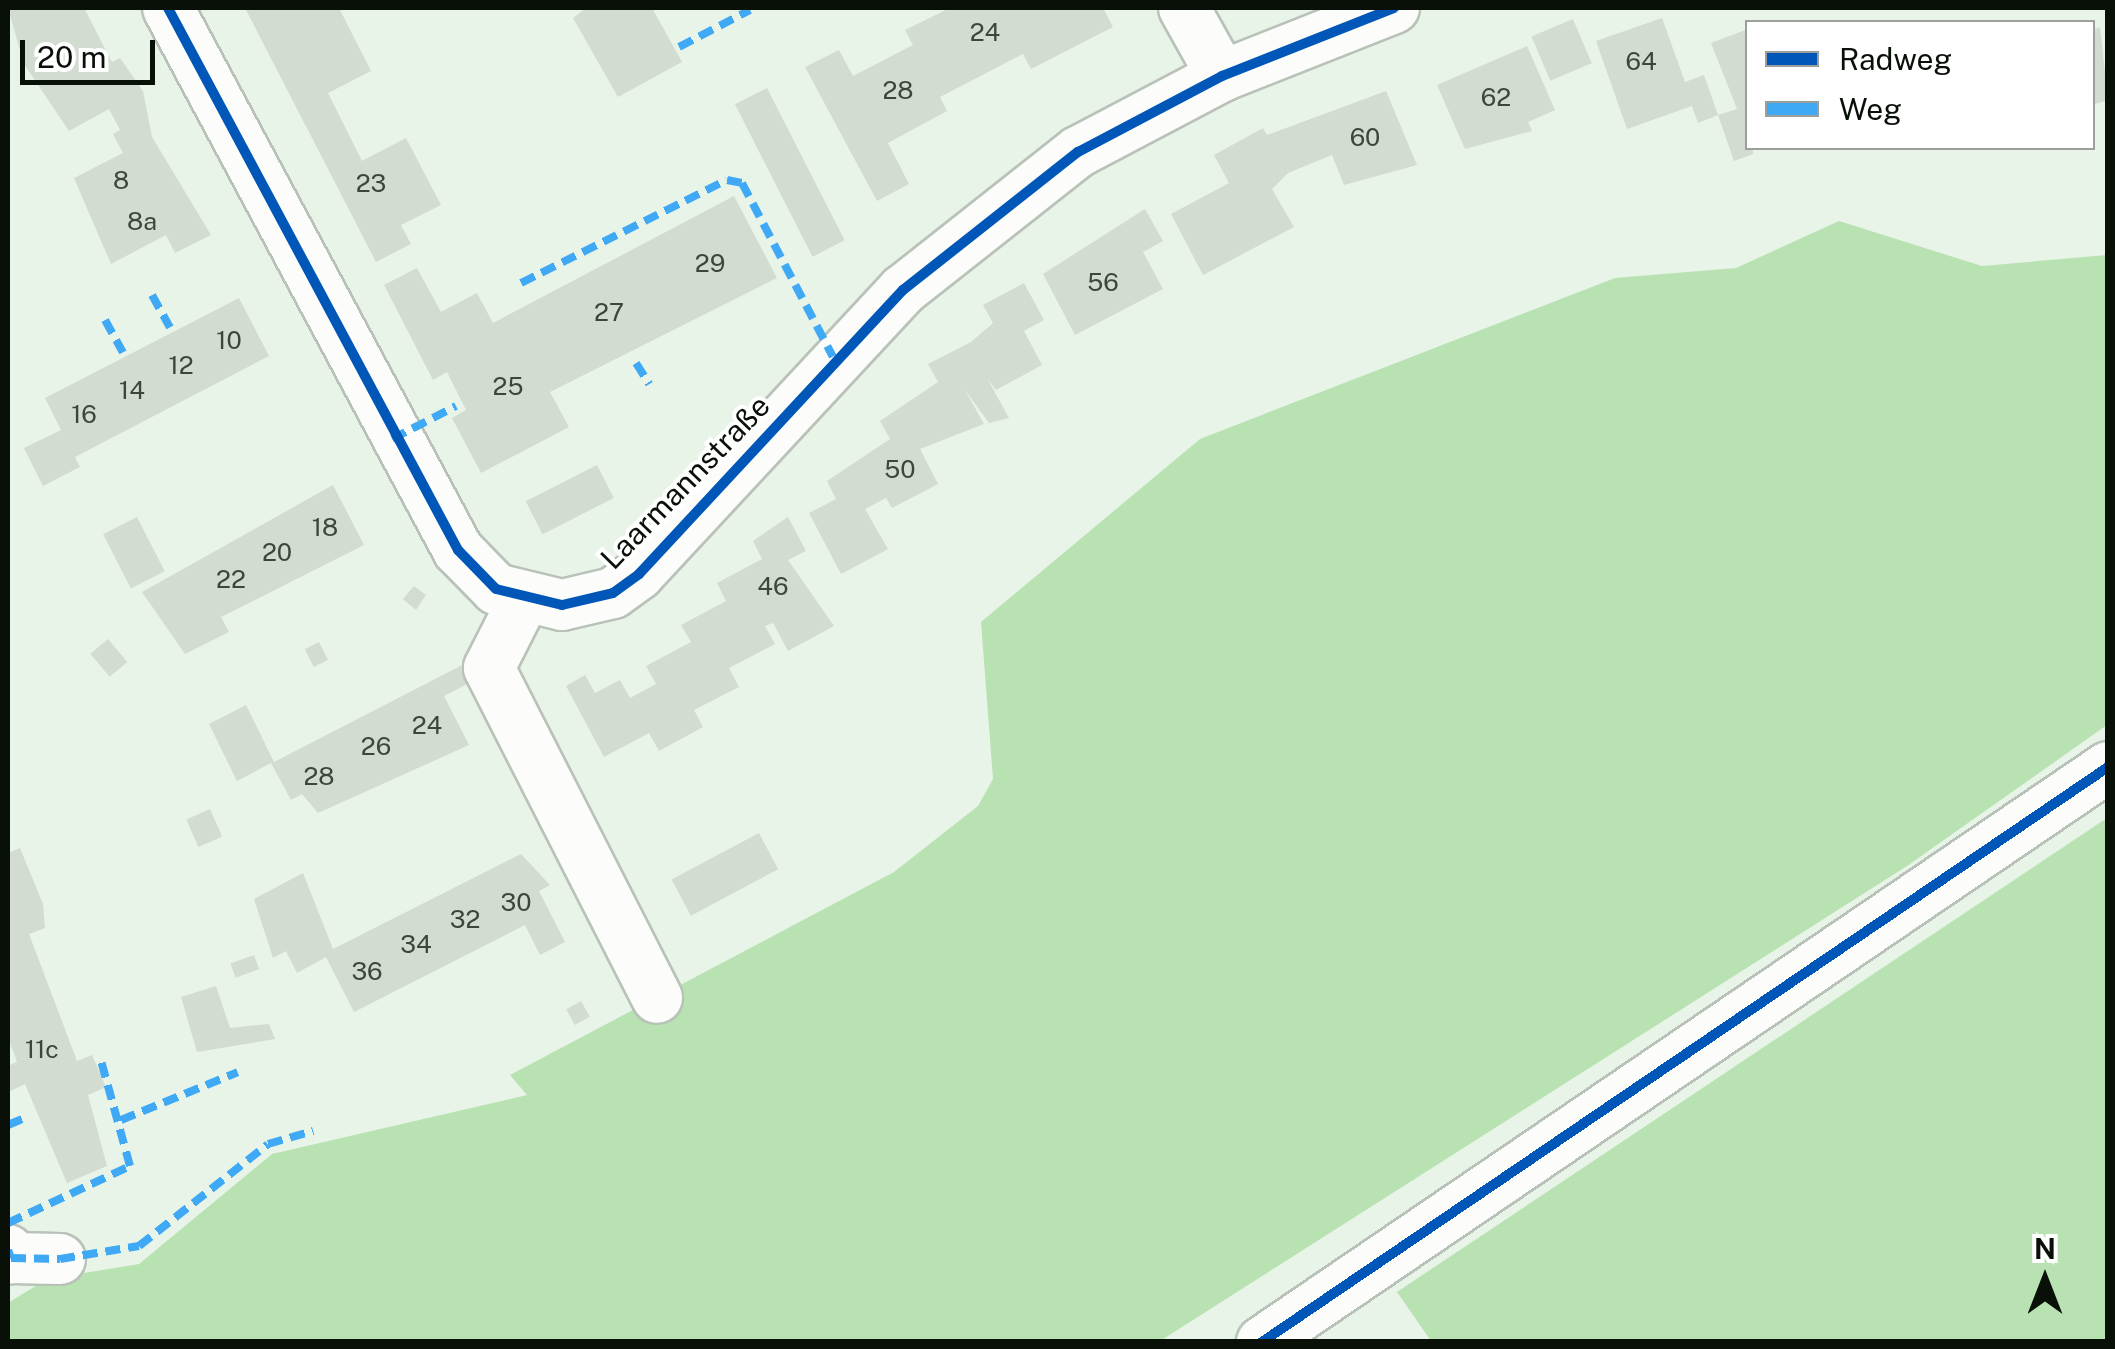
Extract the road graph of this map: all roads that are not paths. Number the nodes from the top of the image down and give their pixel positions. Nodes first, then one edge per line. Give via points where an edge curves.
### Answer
1 (168, 8) edge
2 (1184, 8) edge
3 (1394, 8) edge
4 (1222, 76) junction
5 (523, 601) junction
6 (2108, 767) edge
7 (657, 998) dead end
8 (8, 1250) edge
9 (60, 1259) dead end
10 (1262, 1342) edge

1 - 5 street via 430,507 496,588
2 - 4 street
3 - 4 street, Laarmannstraße
4 - 5 street, Laarmannstraße via 1078,152 903,290 626,584 588,602
5 - 7 street via 489,668
6 - 10 street
8 - 9 street

